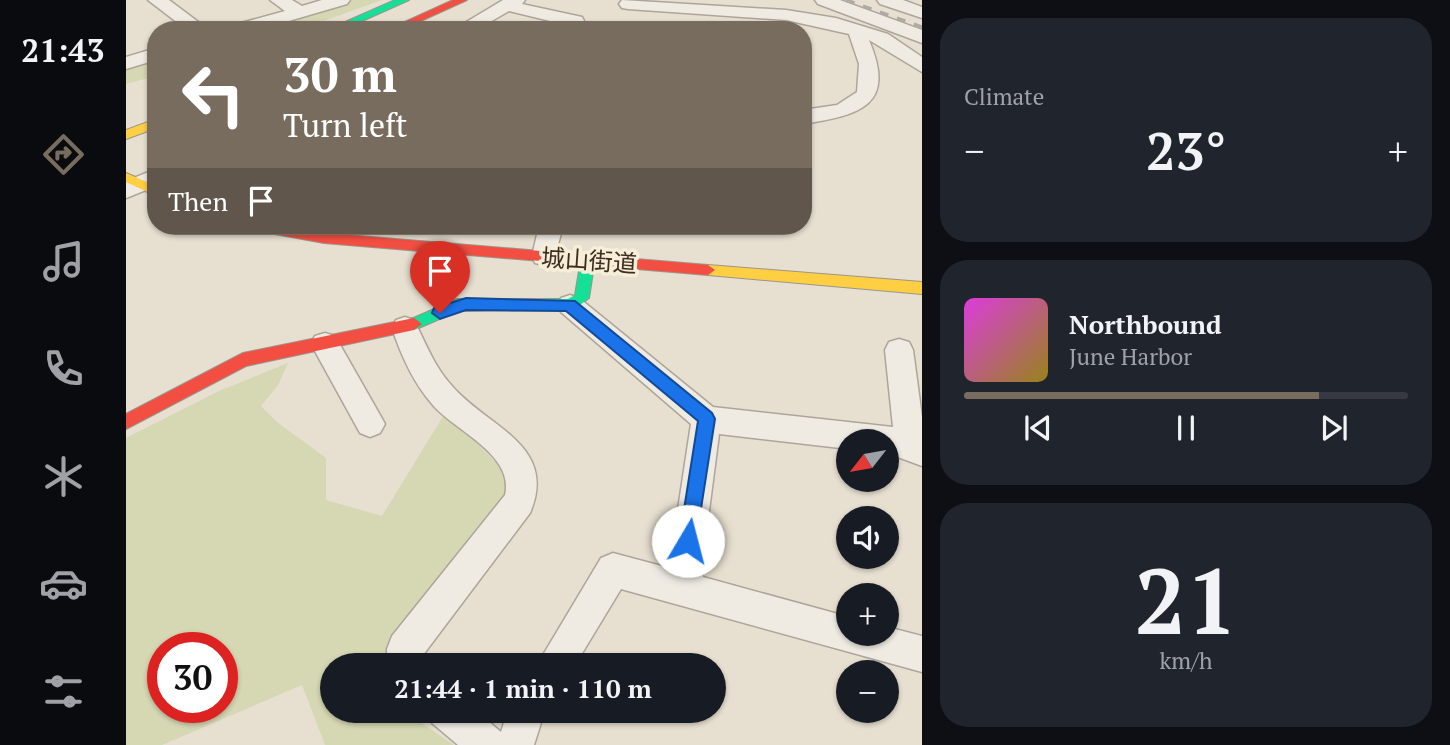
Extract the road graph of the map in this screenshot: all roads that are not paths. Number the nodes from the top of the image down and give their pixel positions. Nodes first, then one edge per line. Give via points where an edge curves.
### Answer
1 (157, 0) edge
2 (279, 0) edge
3 (341, 0) edge
4 (404, 0) edge
5 (462, 0) edge
6 (470, 0) edge
7 (824, 0) edge
8 (886, 0) edge
9 (506, 5) edge
10 (628, 9) edge
11 (300, 12) junction
12 (922, 13) edge
13 (187, 21) edge
14 (268, 21) edge
15 (354, 21) edge
16 (413, 21) edge
17 (478, 21) edge
18 (575, 21) dead end
19 (747, 21) edge
20 (812, 23) edge
21 (858, 33) junction
22 (922, 37) edge
23 (147, 57) edge
24 (126, 63) edge
25 (922, 66) edge
26 (812, 116) edge
27 (147, 127) edge
28 (126, 135) edge
29 (308, 235) edge
30 (549, 235) edge
31 (544, 256) junction
32 (588, 259) junction
33 (922, 288) edge
34 (570, 305) junction
35 (405, 328) junction
36 (325, 344) junction
37 (899, 350) dead end
38 (706, 419) junction
39 (126, 422) edge
40 (370, 424) dead end
41 (916, 448) edge
42 (687, 589) junction
43 (405, 653) edge
44 (562, 653) edge
45 (922, 654) edge
46 (460, 723) edge
47 (523, 723) edge
48 (486, 745) edge
49 (515, 745) edge

1 - 13 street
2 - 11 street
3 - 11 street
4 - 15 main road
5 - 16 main road
6 - 9 street
7 - 22 street
8 - 12 street
9 - 17 street
9 - 18 street
10 - 19 street
11 - 14 street
20 - 21 street via 836,24
21 - 25 street via 881,38
21 - 26 street via 869,66 869,91 864,100 841,111
23 - 24 street
27 - 28 main road
29 - 31 main road, 城山街道
30 - 31 street
31 - 32 main road, 城山街道
32 - 33 main road, 城山街道
32 - 34 main road via 582,298
34 - 35 main road via 457,305
34 - 38 street
35 - 36 main road
35 - 43 street via 412,349 446,400 512,454 524,490
36 - 39 main road via 243,360
36 - 40 street
37 - 41 street
38 - 41 street
38 - 42 street via 685,565
42 - 44 street via 613,570
42 - 45 street
46 - 48 street
47 - 49 street

